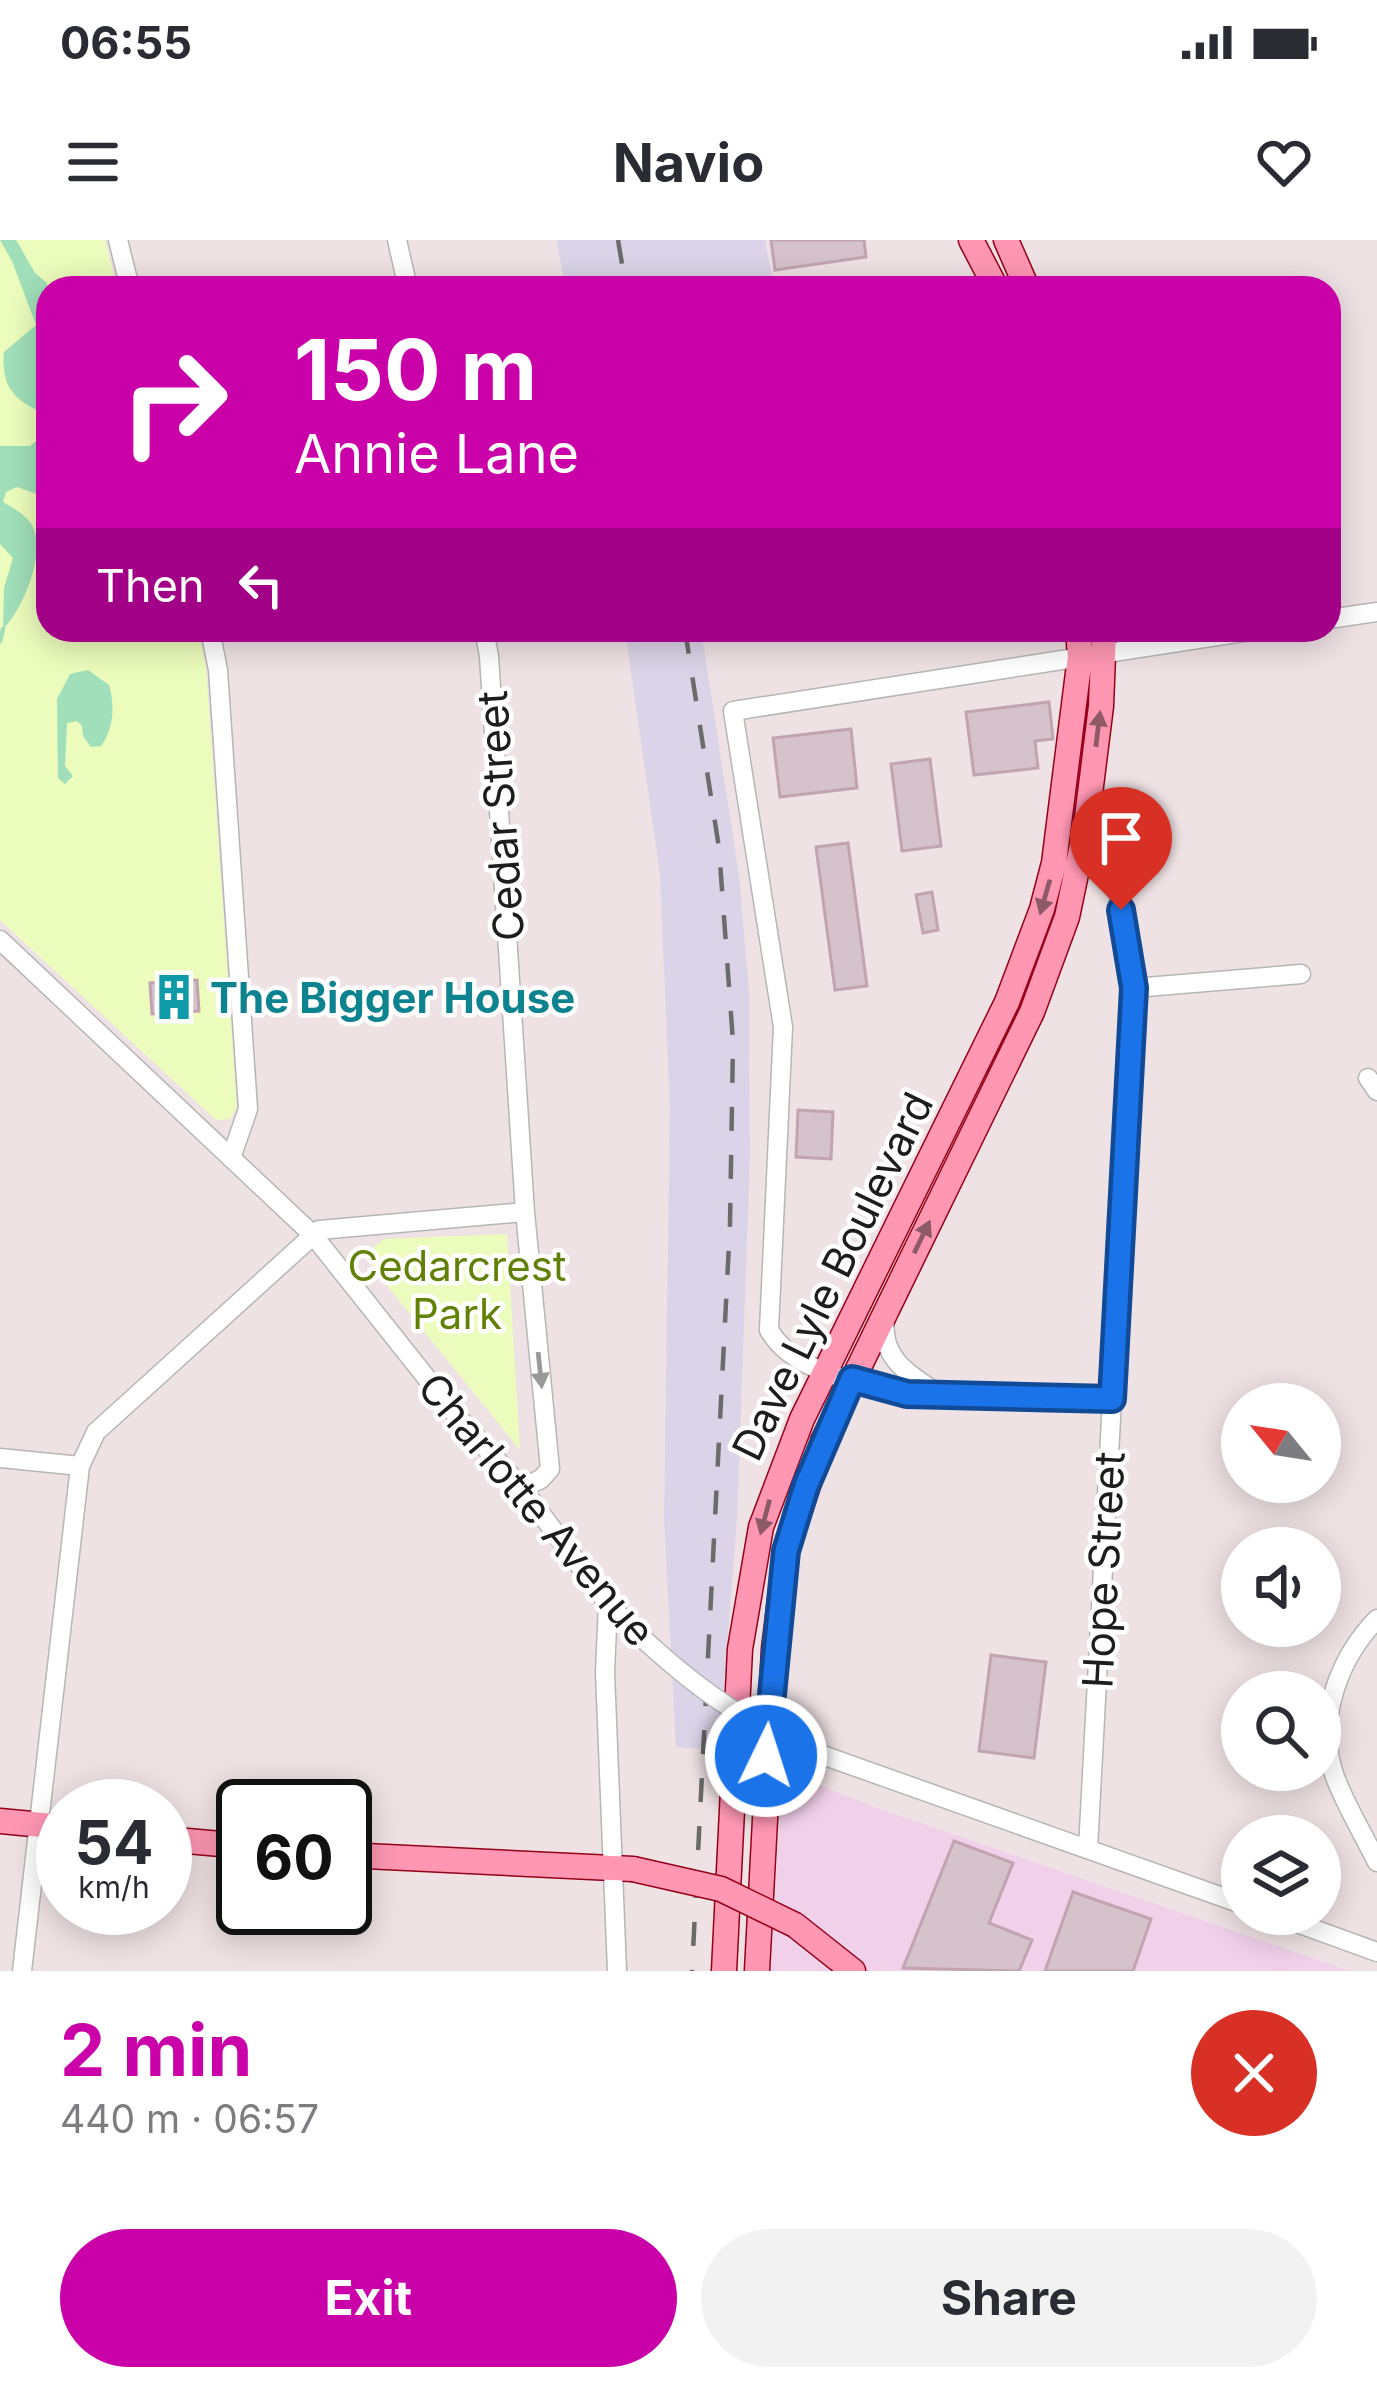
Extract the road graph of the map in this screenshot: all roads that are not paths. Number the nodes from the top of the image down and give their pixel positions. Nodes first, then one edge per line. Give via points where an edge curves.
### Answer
1 (118, 240) edge
2 (397, 240) edge
3 (971, 240) edge
4 (1006, 240) edge
5 (127, 276) edge
6 (405, 276) edge
7 (990, 276) edge
8 (1022, 276) edge
9 (1377, 612) edge
10 (1341, 617) edge
11 (212, 642) edge
12 (486, 642) edge
13 (1136, 642) edge
14 (1096, 646) edge
15 (1113, 862) dead end
16 (0, 940) edge
17 (1301, 974) dead end
18 (1134, 988) junction
19 (231, 1158) junction
20 (525, 1211) junction
21 (313, 1235) junction
22 (885, 1311) junction
23 (826, 1370) junction
24 (852, 1379) junction
25 (940, 1395) junction
26 (1112, 1399) junction
27 (0, 1458) edge
28 (80, 1466) junction
29 (522, 1488) junction
30 (608, 1604) junction
31 (1377, 1619) edge
32 (55, 1779) edge
33 (0, 1821) edge
34 (36, 1825) edge
35 (1088, 1849) junction
36 (372, 1856) edge
37 (1377, 1862) edge
38 (623, 1867) junction
39 (1221, 1896) edge
40 (36, 1901) edge
41 (1339, 1935) edge
42 (1371, 1945) edge
43 (22, 1971) edge
44 (616, 1971) edge
45 (724, 1971) edge
46 (757, 1971) edge
47 (853, 1971) edge

1 - 5 street
2 - 6 street
3 - 7 main road
4 - 8 main road
9 - 10 street
11 - 19 street via 248,1109
12 - 20 street, Cedar Street
13 - 14 street
22 -> 14 main road, Dave Lyle Boulevard via 1031,1012 1067,917 1086,826
14 -> 23 main road, Dave Lyle Boulevard via 1042,909 1007,1002
14 - 23 street via 733,711 783,1027 767,1318 778,1344
15 - 18 street, Hope Street
16 - 19 street, Charlotte Avenue
17 - 18 street
18 - 26 street, Hope Street
19 - 21 street, Charlotte Avenue
20 - 21 street
20 -> 29 street, Cedar Street via 550,1469
21 - 28 street via 96,1432
21 - 29 street, Charlotte Avenue
22 - 24 main road, Dave Lyle Boulevard
22 - 25 street via 890,1357
23 - 24 street
23 -> 45 main road, Dave Lyle Boulevard via 772,1492 753,1570 740,1649
24 - 25 street
24 - 46 main road, Dave Lyle Boulevard via 786,1551
25 - 26 street
26 - 35 street, Hope Street
27 - 28 street
28 - 32 street
29 - 30 street, Charlotte Avenue
30 - 35 street, Charlotte Avenue, bridge via 665,1660 776,1737
30 - 38 street via 604,1672
31 - 37 street via 1343,1663 1329,1736 1335,1775
33 - 34 main road
35 - 39 street, Charlotte Avenue
36 - 38 main road
38 - 44 street
38 - 47 main road, bridge via 721,1889 794,1925
40 - 43 street
41 - 42 street

